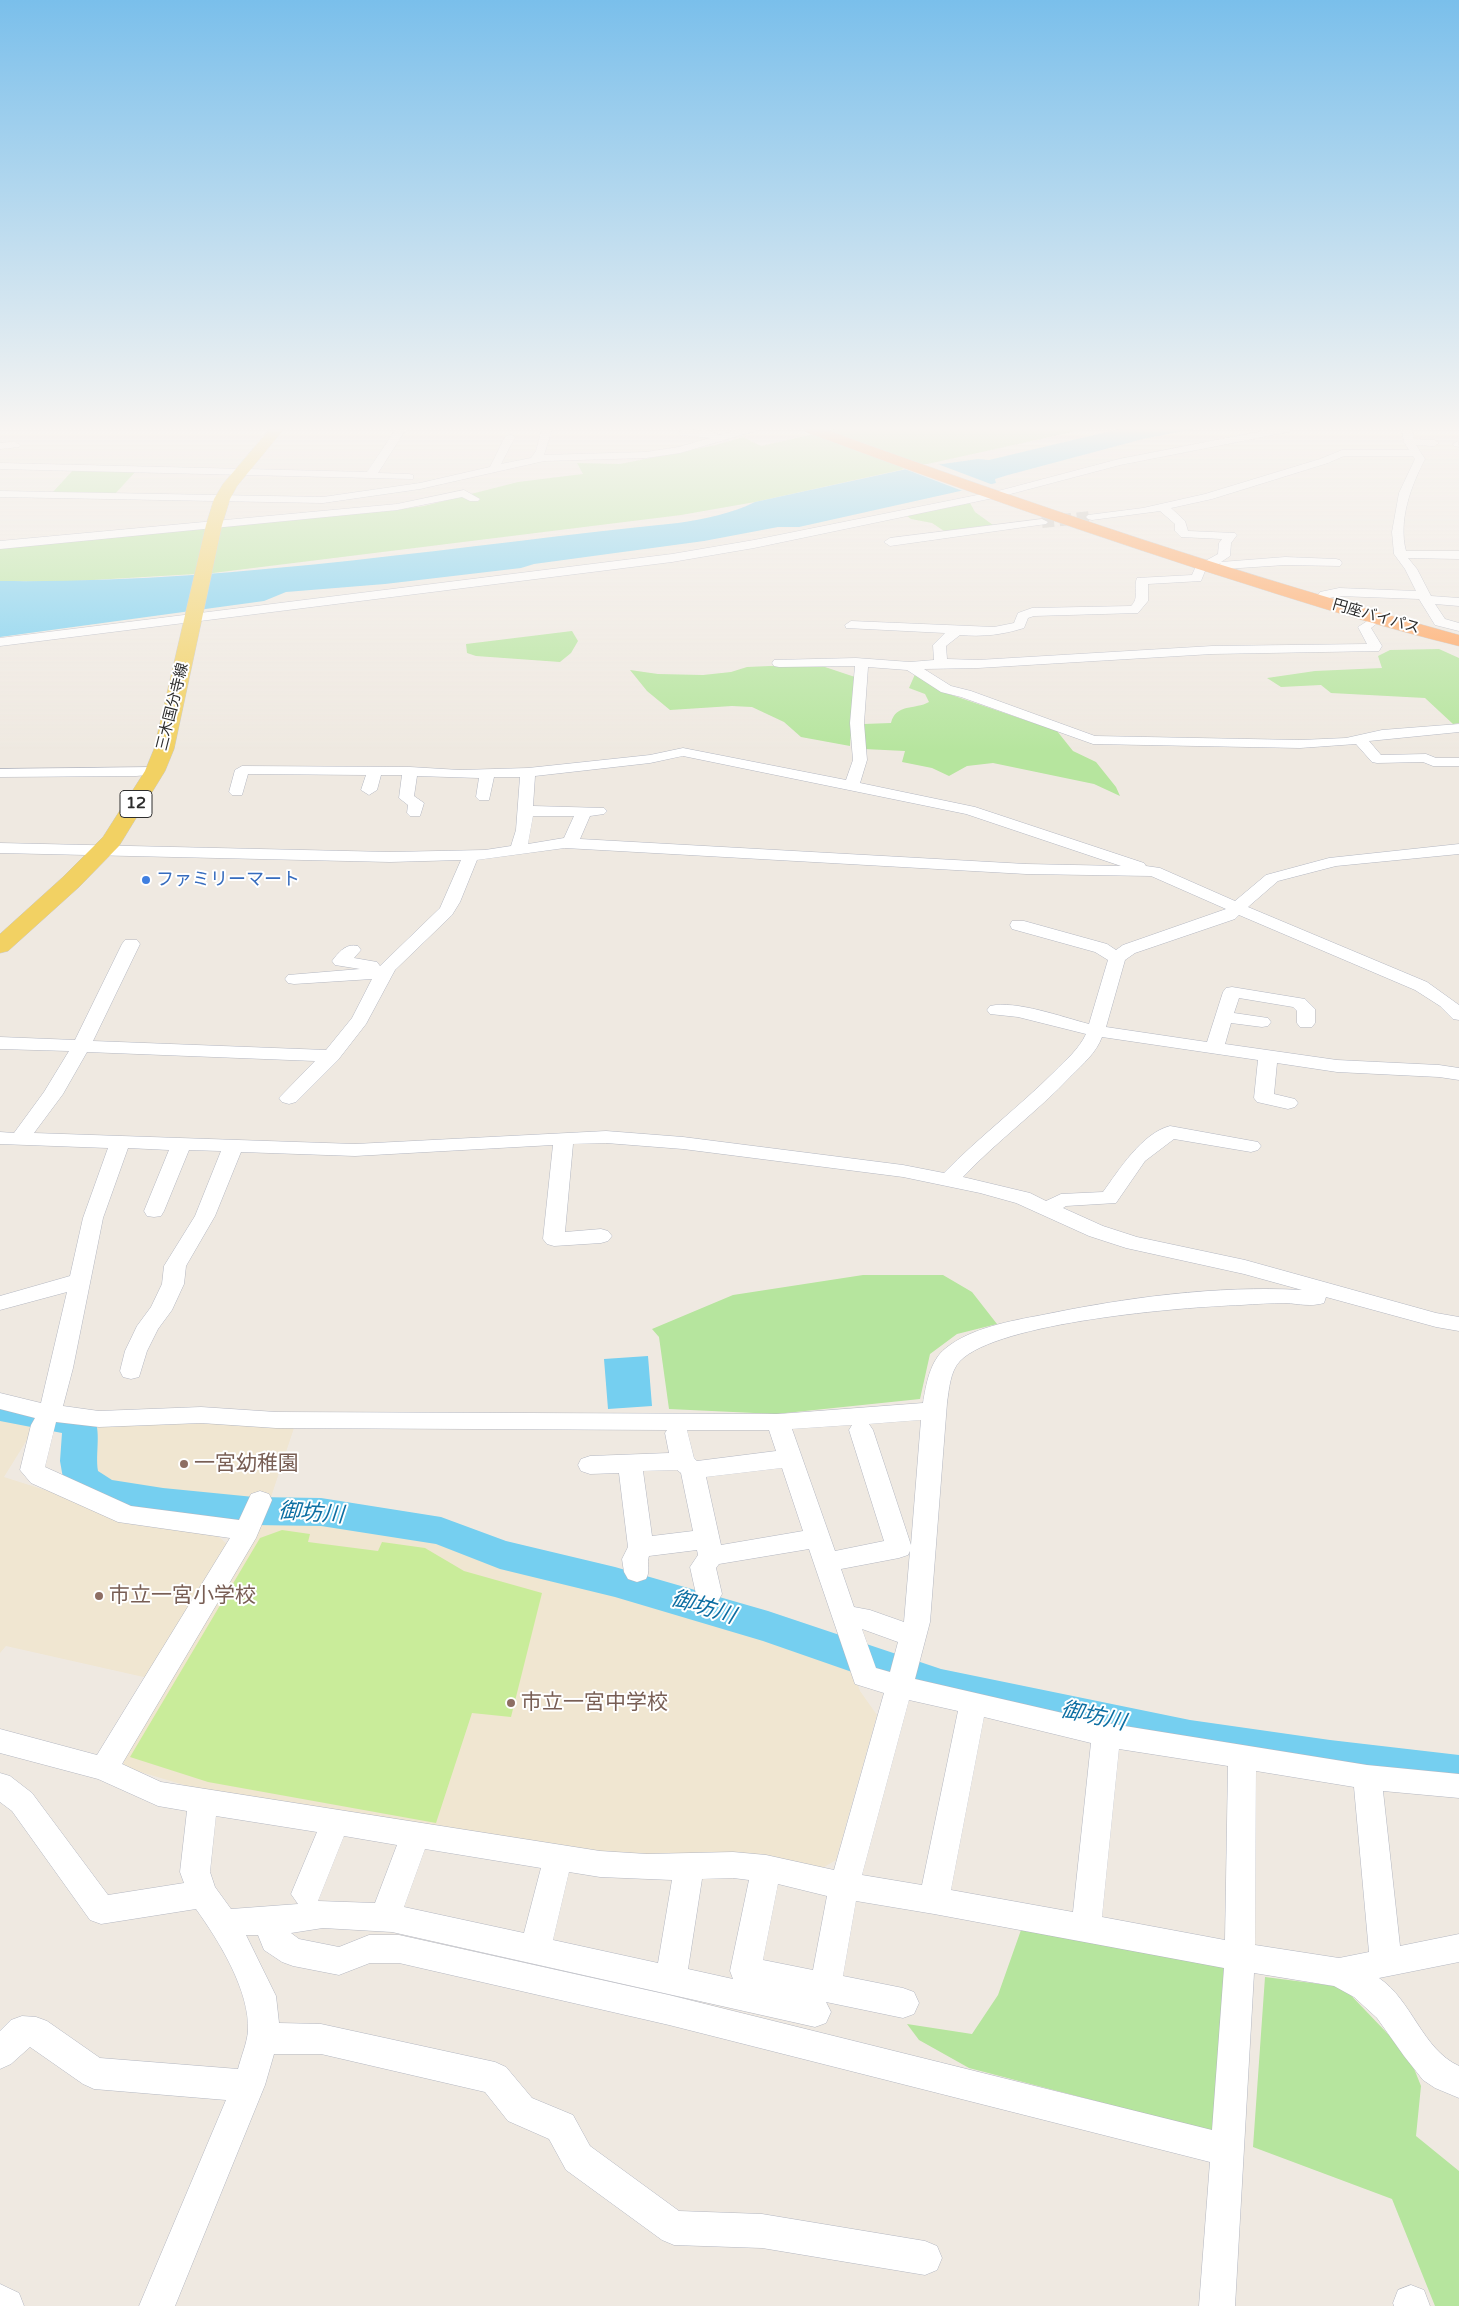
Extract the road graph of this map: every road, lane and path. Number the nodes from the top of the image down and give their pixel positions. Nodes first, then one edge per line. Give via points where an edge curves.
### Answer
1 (56, 537) edge
2 (93, 537) edge
3 (211, 537) edge
4 (789, 537) edge
5 (931, 537) edge
6 (1129, 537) edge
7 (1230, 537) edge
8 (1398, 537) edge
9 (41, 542) junction
10 (890, 542) dead end
11 (0, 545) edge
12 (1400, 554) junction
13 (1459, 555) edge
14 (1336, 563) dead end
15 (1215, 564) junction
16 (1324, 595) junction
17 (1423, 597) junction
18 (1459, 602) edge
19 (194, 618) junction
20 (1378, 618) junction
21 (1438, 619) junction
22 (1459, 620) edge
23 (851, 625) dead end
24 (1459, 627) edge
25 (956, 631) junction
26 (1459, 635) edge
27 (1459, 641) edge
28 (0, 642) edge
29 (779, 663) dead end
30 (942, 663) junction
31 (862, 664) junction
32 (910, 666) junction
33 (1459, 728) edge
34 (1360, 740) junction
35 (1459, 762) edge
36 (375, 770) junction
37 (156, 771) junction
38 (410, 771) junction
39 (528, 772) junction
40 (0, 773) edge
41 (487, 773) junction
42 (852, 786) junction
43 (369, 790) dead end
44 (237, 792) dead end
45 (484, 797) dead end
46 (525, 811) junction
47 (416, 814) dead end
48 (572, 839) dead end
49 (0, 848) edge
50 (1459, 849) edge
51 (518, 850) junction
52 (101, 851) junction
53 (471, 856) junction
54 (1154, 871) junction
55 (1237, 908) junction
56 (1018, 925) dead end
57 (131, 944) dead end
58 (0, 946) edge
59 (352, 950) dead end
60 (1118, 958) junction
61 (386, 971) junction
62 (294, 978) dead end
63 (996, 1010) dead end
64 (1459, 1014) edge
65 (1223, 1016) junction
66 (1262, 1022) dead end
67 (1306, 1023) dead end
68 (1096, 1031) junction
69 (0, 1043) edge
70 (81, 1046) junction
71 (1214, 1048) junction
72 (331, 1056) junction
73 (1268, 1056) junction
74 (1459, 1074) edge
75 (289, 1098) dead end
76 (1288, 1103) dead end
77 (564, 1138) junction
78 (10, 1139) edge
79 (120, 1143) junction
80 (181, 1145) junction
81 (1251, 1146) dead end
82 (233, 1147) junction
83 (948, 1181) junction
84 (1048, 1209) junction
85 (154, 1211) dead end
86 (601, 1236) dead end
87 (79, 1281) junction
88 (0, 1303) edge
89 (1448, 1326) edge
90 (131, 1371) dead end
91 (0, 1401) edge
92 (934, 1411) junction
93 (47, 1418) junction
94 (861, 1430) dead end
95 (677, 1433) dead end
96 (783, 1434) junction
97 (630, 1463) junction
98 (590, 1465) dead end
99 (688, 1466) junction
100 (818, 1538) junction
101 (641, 1547) junction
102 (709, 1548) junction
103 (826, 1562) junction
104 (637, 1572) dead end
105 (709, 1594) dead end
106 (845, 1616) junction
107 (913, 1637) junction
108 (902, 1677) junction
109 (973, 1704) junction
110 (1106, 1735) junction
111 (1, 1743) edge
112 (1242, 1757) junction
113 (104, 1769) junction
114 (1367, 1777) junction
115 (0, 1785) edge
116 (1459, 1786) edge
117 (203, 1801) junction
118 (335, 1822) junction
119 (415, 1835) junction
120 (558, 1858) junction
121 (687, 1866) junction
122 (766, 1868) junction
123 (844, 1886) junction
124 (204, 1894) junction
125 (306, 1894) dead end
126 (934, 1900) junction
127 (389, 1907) dead end
128 (269, 1920) junction
129 (224, 1923) junction
130 (1086, 1928) junction
131 (538, 1940) dead end
132 (1459, 1948) edge
133 (1240, 1957) junction
134 (1386, 1962) junction
135 (1339, 1972) junction
136 (672, 1980) junction
137 (821, 1999) junction
138 (902, 2003) dead end
139 (262, 2038) junction
140 (0, 2053) edge
141 (1459, 2082) edge
142 (249, 2085) junction
143 (1227, 2150) junction
144 (924, 2258) dead end
145 (0, 2302) edge
146 (6, 2306) edge
147 (157, 2306) edge
148 (1217, 2306) edge

1 - 9 street
2 - 9 street
3 - 19 main road, 三木国分寺線 / 12
4 - 19 street via 672,558
5 - 10 street
6 - 15 highway, 円座バイパス
7 - 15 street via 1225,543 1224,556
8 - 12 street
9 - 11 street
12 - 13 street
12 - 17 street
14 - 15 street
15 - 16 highway, 円座バイパス
15 - 20 highway, 円座バイパス
15 - 25 street via 1200,569 1197,578 1141,581 1141,603 1134,610 1032,612 1023,616 1013,629
16 - 17 street via 1339,592
16 - 26 highway, 円座バイパス
17 - 18 street
17 - 21 street
19 - 28 street
19 - 37 main road, 三木国分寺線 / 12
20 - 27 highway, 円座バイパス
20 - 30 street via 1364,627 1374,648 1212,650 978,664
21 - 22 street
21 - 24 street
23 - 25 street
25 - 30 street via 940,646
29 - 31 street
30 - 32 street
31 - 32 street
31 - 42 street via 857,723 860,760
32 - 34 street via 946,689 1093,740 1300,744
33 - 34 street via 1402,732
34 - 35 street via 1377,759 1426,758 1433,762
36 - 38 street
36 - 43 street
36 - 44 street via 242,770
37 - 40 street
37 - 52 main road, 三木国分寺線 / 12 via 116,834
38 - 41 street
38 - 47 street via 406,792 407,798 416,803
39 - 41 street
39 - 42 street via 650,759 683,752
39 - 46 street
41 - 45 street
42 - 54 street via 970,810
46 - 48 street via 592,811
46 - 51 street
49 - 52 street
50 - 55 street via 1314,866 1272,878
51 - 53 street
51 - 54 street via 565,843 1026,869
52 - 53 street
52 - 58 main road, 三木国分寺線 / 12
53 - 61 street via 446,911
54 - 55 street
55 - 60 street via 1204,924 1128,949
55 - 64 street via 1421,986
56 - 60 street via 1101,948
57 - 70 street
59 - 61 street via 341,961
60 - 68 street
61 - 62 street
61 - 72 street via 360,1020
63 - 68 street via 1018,1012
65 - 66 street
65 - 67 street via 1232,992 1299,1003 1306,1009
65 - 71 street
68 - 71 street
68 - 83 street via 1089,1047 1048,1089
69 - 70 street
70 - 72 street
70 - 78 street via 53,1094
71 - 73 street
72 - 75 street
73 - 74 street via 1336,1066
73 - 76 street via 1264,1098
77 - 82 street via 355,1150
77 - 83 street via 606,1137 683,1143 903,1172
77 - 86 street via 554,1239
78 - 79 street
79 - 80 street
79 - 87 street via 93,1218
80 - 82 street
80 - 85 street
81 - 84 street via 1170,1132 1138,1157 1109,1198 1061,1200
82 - 90 street via 205,1216 175,1266 173,1284 161,1310 148,1326 136,1351
83 - 84 street via 1023,1198
84 - 89 street via 1096,1231 1133,1243 1245,1267
87 - 88 street
87 - 93 street via 62,1368
89 - 92 street via 1289,1295 1110,1308 980,1338 953,1354 940,1376
91 - 93 street
92 - 96 street
92 - 107 street via 917,1622
93 - 96 street via 200,1415 276,1420
93 - 113 street via 32,1470 40,1476 127,1515 253,1517
94 - 103 street via 899,1548
95 - 99 street
96 - 99 street
96 - 100 street
97 - 98 street
97 - 99 street
97 - 101 street
99 - 102 street
100 - 102 street
100 - 103 street
101 - 102 street
101 - 104 street via 635,1558
102 - 105 street via 703,1567
103 - 106 street
106 - 107 street via 870,1620
106 - 108 street via 865,1676
107 - 108 street
108 - 109 street
108 - 123 street
109 - 110 street
109 - 126 street
110 - 112 street
110 - 130 street
111 - 113 street
112 - 114 street
112 - 133 street
113 - 117 street via 158,1794
114 - 116 street
114 - 134 street
115 - 124 street via 22,1802 101,1910
117 - 118 street
117 - 124 street via 195,1872
118 - 119 street
118 - 125 street
119 - 120 street
119 - 127 street
120 - 121 street via 609,1865
120 - 131 street
121 - 122 street
121 - 136 street
122 - 123 street
122 - 137 street via 745,1970
123 - 126 street
123 - 137 street
124 - 129 street
126 - 130 street
128 - 129 street
128 - 136 street via 324,1914 392,1918
128 - 143 street via 275,1940 293,1952 339,1961 369,1949 399,1949 669,2010
129 - 139 street via 260,1996
130 - 133 street
132 - 134 street
133 - 135 street
133 - 143 street
134 - 135 street
135 - 141 street via 1379,1996 1446,2080
136 - 137 street
137 - 138 street
139 - 142 street
139 - 144 street via 321,2039 495,2078 520,2110 561,2127 578,2158 674,2228 762,2231
140 - 142 street via 22,2031 36,2032 94,2073
142 - 147 street
143 - 148 street
145 - 146 street

